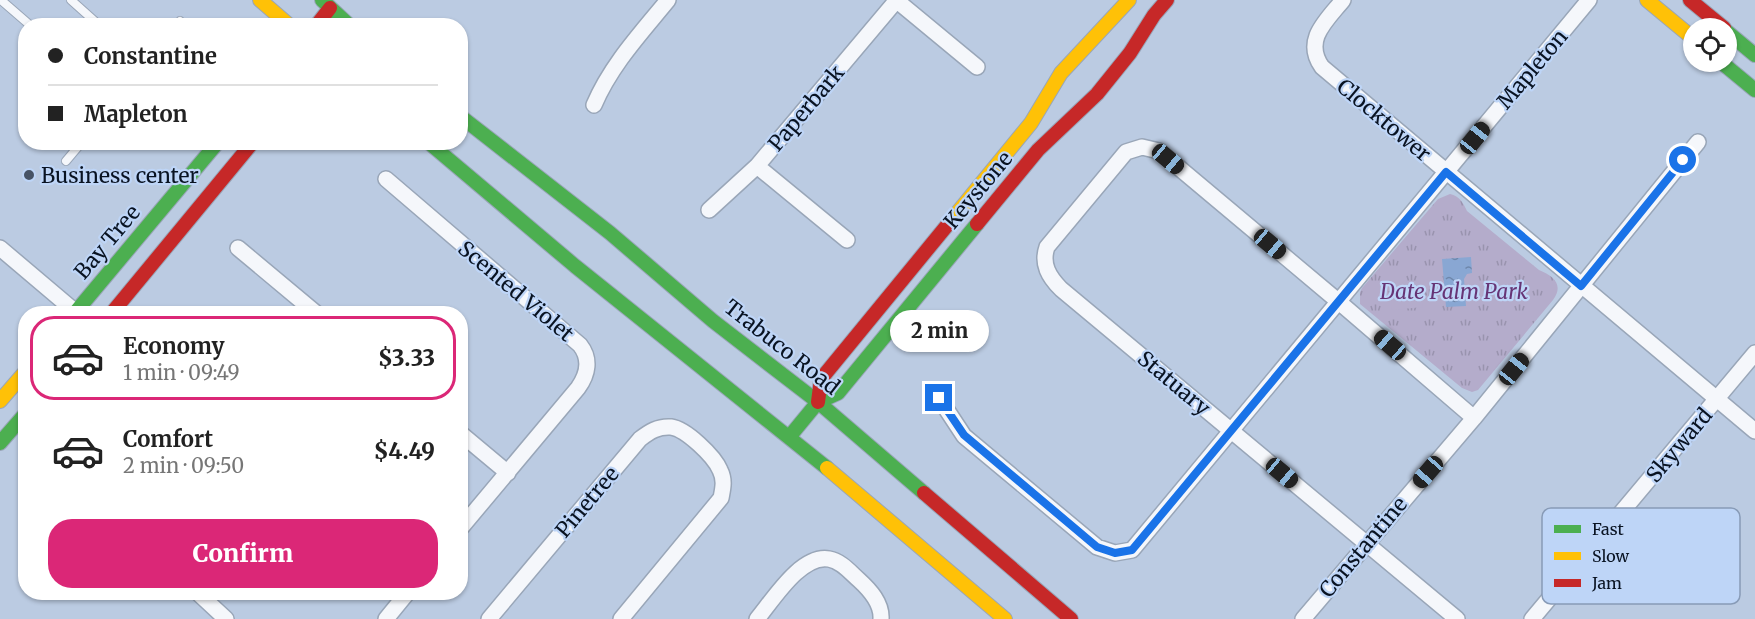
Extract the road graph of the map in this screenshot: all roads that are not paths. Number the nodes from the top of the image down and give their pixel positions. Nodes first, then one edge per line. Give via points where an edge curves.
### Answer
1 (1, 0) edge
2 (260, 0) edge
3 (668, 0) edge
4 (896, 0) edge
5 (1129, 0) edge
6 (1167, 0) edge
7 (1343, 0) edge
8 (1588, 0) edge
9 (1647, 0) edge
10 (1690, 0) edge
11 (76, 2) edge
12 (326, 4) edge
13 (22, 18) edge
14 (92, 18) edge
15 (281, 18) edge
16 (320, 18) edge
17 (341, 18) edge
18 (1711, 18) edge
19 (1683, 30) edge
20 (1737, 40) edge
21 (1755, 55) edge
22 (977, 67) dead end
23 (1733, 72) edge
24 (1755, 90) edge
25 (594, 105) dead end
26 (468, 122) edge
27 (1698, 142) dead end
28 (76, 150) edge
29 (211, 150) edge
30 (246, 150) edge
31 (437, 150) edge
32 (66, 162) dead end
33 (757, 166) junction
34 (1446, 172) junction
35 (386, 179) dead end
36 (709, 210) dead end
37 (847, 240) dead end
38 (0, 248) edge
39 (238, 248) dead end
40 (1581, 286) junction
41 (1339, 302) junction
42 (68, 306) edge
43 (82, 306) edge
44 (118, 306) edge
45 (307, 306) edge
46 (1755, 353) edge
47 (18, 380) edge
48 (939, 398) dead end
49 (1717, 400) junction
50 (0, 401) edge
51 (818, 402) junction
52 (1474, 418) junction
53 (18, 422) edge
54 (1231, 430) junction
55 (1755, 431) edge
56 (790, 436) junction
57 (468, 440) edge
58 (0, 443) edge
59 (508, 473) junction
60 (1626, 508) edge
61 (468, 520) edge
62 (1366, 544) junction
63 (206, 600) edge
64 (401, 600) edge
65 (1545, 604) edge
66 (226, 619) edge
67 (386, 619) edge
68 (489, 619) edge
69 (621, 619) edge
70 (757, 619) edge
71 (881, 619) edge
72 (1005, 619) edge
73 (1071, 619) edge
74 (1303, 619) edge
75 (1457, 619) edge
76 (1532, 619) edge

1 - 13 lane
2 - 15 street
3 - 25 street via 608,75
4 - 22 street
4 - 33 street, Paperbark
5 - 51 street, Keystone via 1061,73 1031,123 821,379
6 - 51 street, Keystone via 1097,94 1038,150 838,393
7 - 34 street, Clocktower via 1319,30 1316,60
8 - 34 street, Mapleton
9 - 19 street
10 - 18 street
11 - 14 lane
12 - 16 street
12 - 17 street
20 - 21 street
23 - 24 street
26 - 51 street, Trabuco Road
27 - 40 street, Constantine
28 - 32 lane
29 - 43 street, Bay Tree
30 - 44 street
31 - 56 street via 575,266
33 - 36 street, Paperbark
33 - 37 street
34 - 40 street, Clocktower
34 - 41 street, Mapleton
35 - 59 street, Scented Violet via 585,350 585,379
38 - 42 street
39 - 45 street
40 - 49 street, Clocktower
40 - 52 street, Constantine
41 - 52 street
41 - 54 street, Mapleton
41 - 54 street, Statuary via 1159,151 1142,147 1121,157 1055,236 1044,254 1047,271 1061,289
46 - 49 street, Skyward
47 - 50 street
48 - 54 street, Mapleton via 964,435 1097,547 1115,553 1132,550
49 - 55 street, Clocktower
49 - 60 street, Skyward
51 - 56 street, Keystone
51 - 73 street, Trabuco Road
52 - 62 street, Constantine
53 - 58 street
54 - 62 street, Statuary
56 - 72 street
57 - 59 street
59 - 61 street, Scented Violet
62 - 74 street, Constantine
62 - 75 street, Statuary
63 - 66 street
64 - 67 street
65 - 76 street, Skyward
68 - 69 street, Pinetree via 640,438 652,430 673,427 685,433 720,470 724,483 721,498
70 - 71 street via 798,571 821,559 842,565 869,589 878,602

